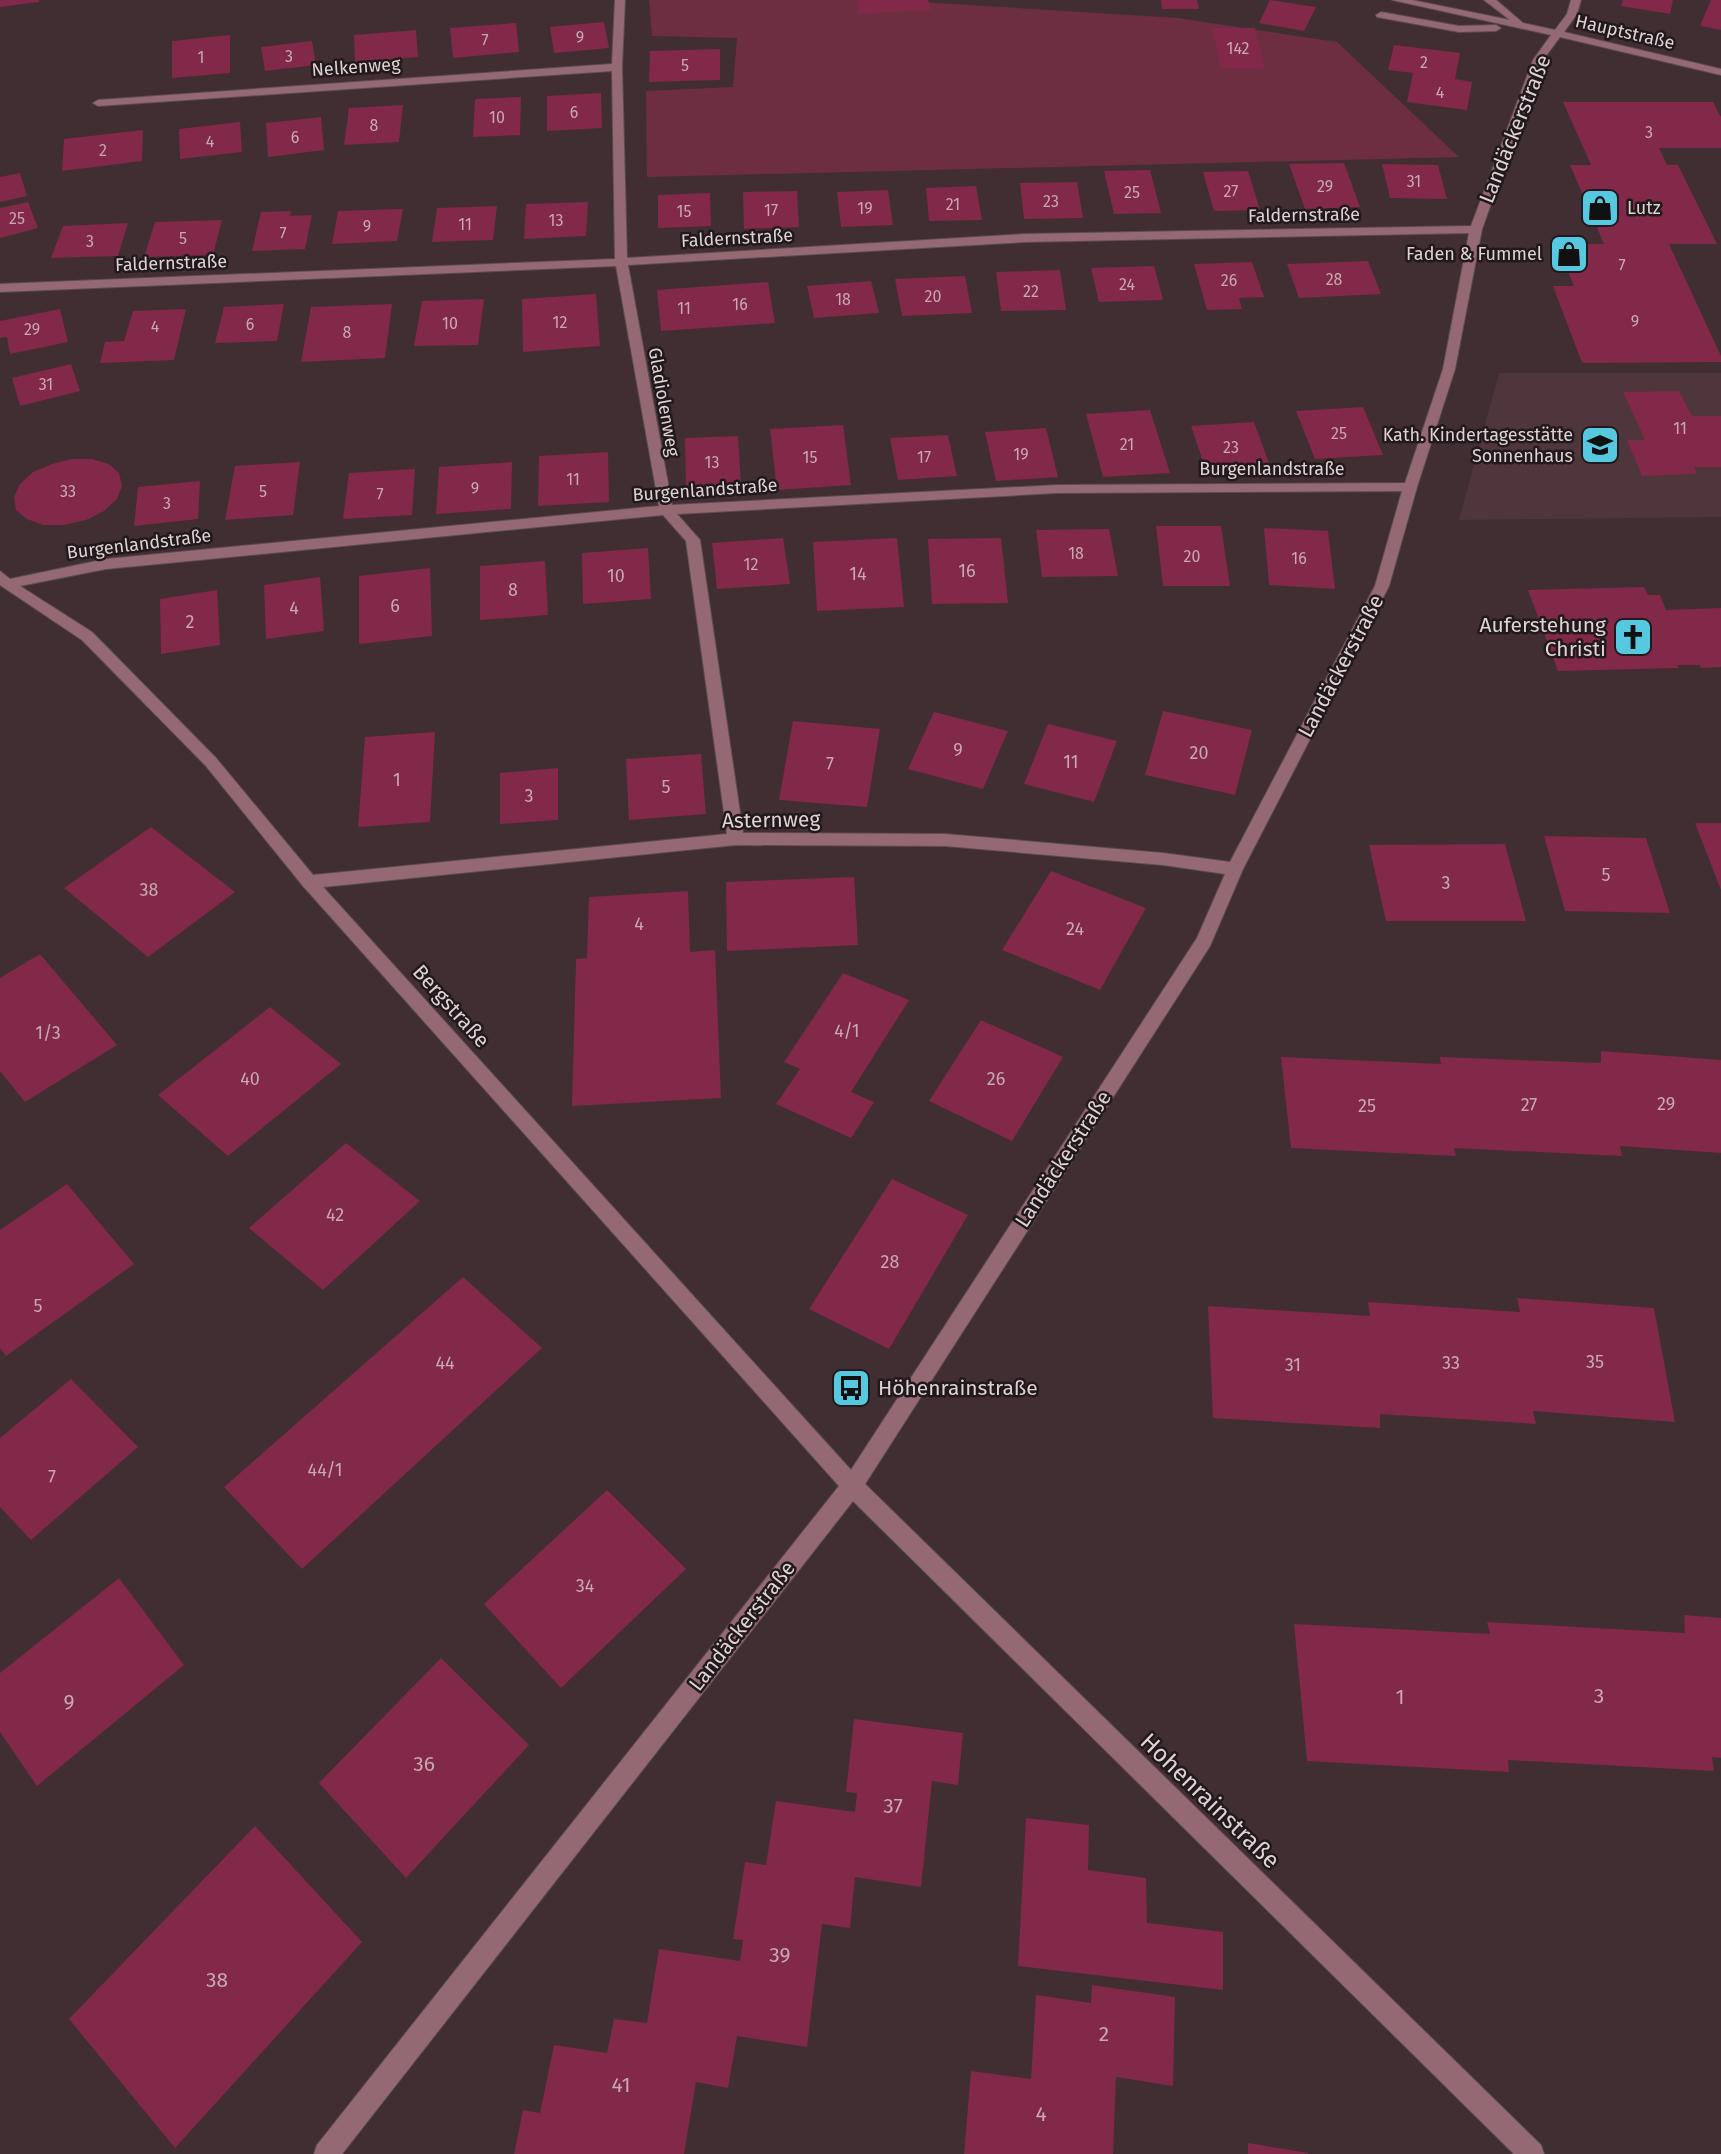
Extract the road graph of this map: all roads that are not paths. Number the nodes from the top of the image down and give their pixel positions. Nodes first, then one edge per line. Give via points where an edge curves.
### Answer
1 (620, 0) edge
2 (1397, 0) edge
3 (1489, 0) edge
4 (1576, 0) edge
5 (1381, 15) dead end
6 (1524, 27) junction
7 (1557, 33) junction
8 (617, 67) junction
9 (1721, 72) edge
10 (98, 103) dead end
11 (1476, 229) junction
12 (621, 262) junction
13 (0, 288) edge
14 (1410, 487) junction
15 (666, 510) junction
16 (2, 585) edge
17 (736, 839) junction
18 (1235, 869) junction
19 (309, 883) junction
20 (852, 1486) junction
21 (326, 2154) edge
22 (1532, 2154) edge

1 - 8 street, Gladiolenweg
2 - 6 street, Hauptstraße
3 - 6 street
4 - 7 street, Landäckerstraße via 1572,14
5 - 6 street via 1459,29
6 - 7 street, Hauptstraße
7 - 9 street, Hauptstraße
7 - 11 street, Landäckerstraße via 1538,60
8 - 10 street, Nelkenweg
8 - 12 street, Gladiolenweg
11 - 12 street, Faldernstraße via 1025,238
11 - 14 street, Landäckerstraße via 1449,369
12 - 13 street, Faldernstraße
12 - 15 street, Gladiolenweg
14 - 15 street, Burgenlandstraße via 1057,489
14 - 18 street, Landäckerstraße via 1382,586
15 - 16 street, Burgenlandstraße via 106,564
15 - 17 street via 693,540
16 - 19 street, Bergstraße via 87,636 211,762
17 - 18 street, Asternweg via 946,840
17 - 19 street, Asternweg
18 - 20 street, Landäckerstraße via 1204,940
19 - 20 street, Bergstraße
20 - 21 street, Landäckerstraße
20 - 22 street, Hohenrainstraße

